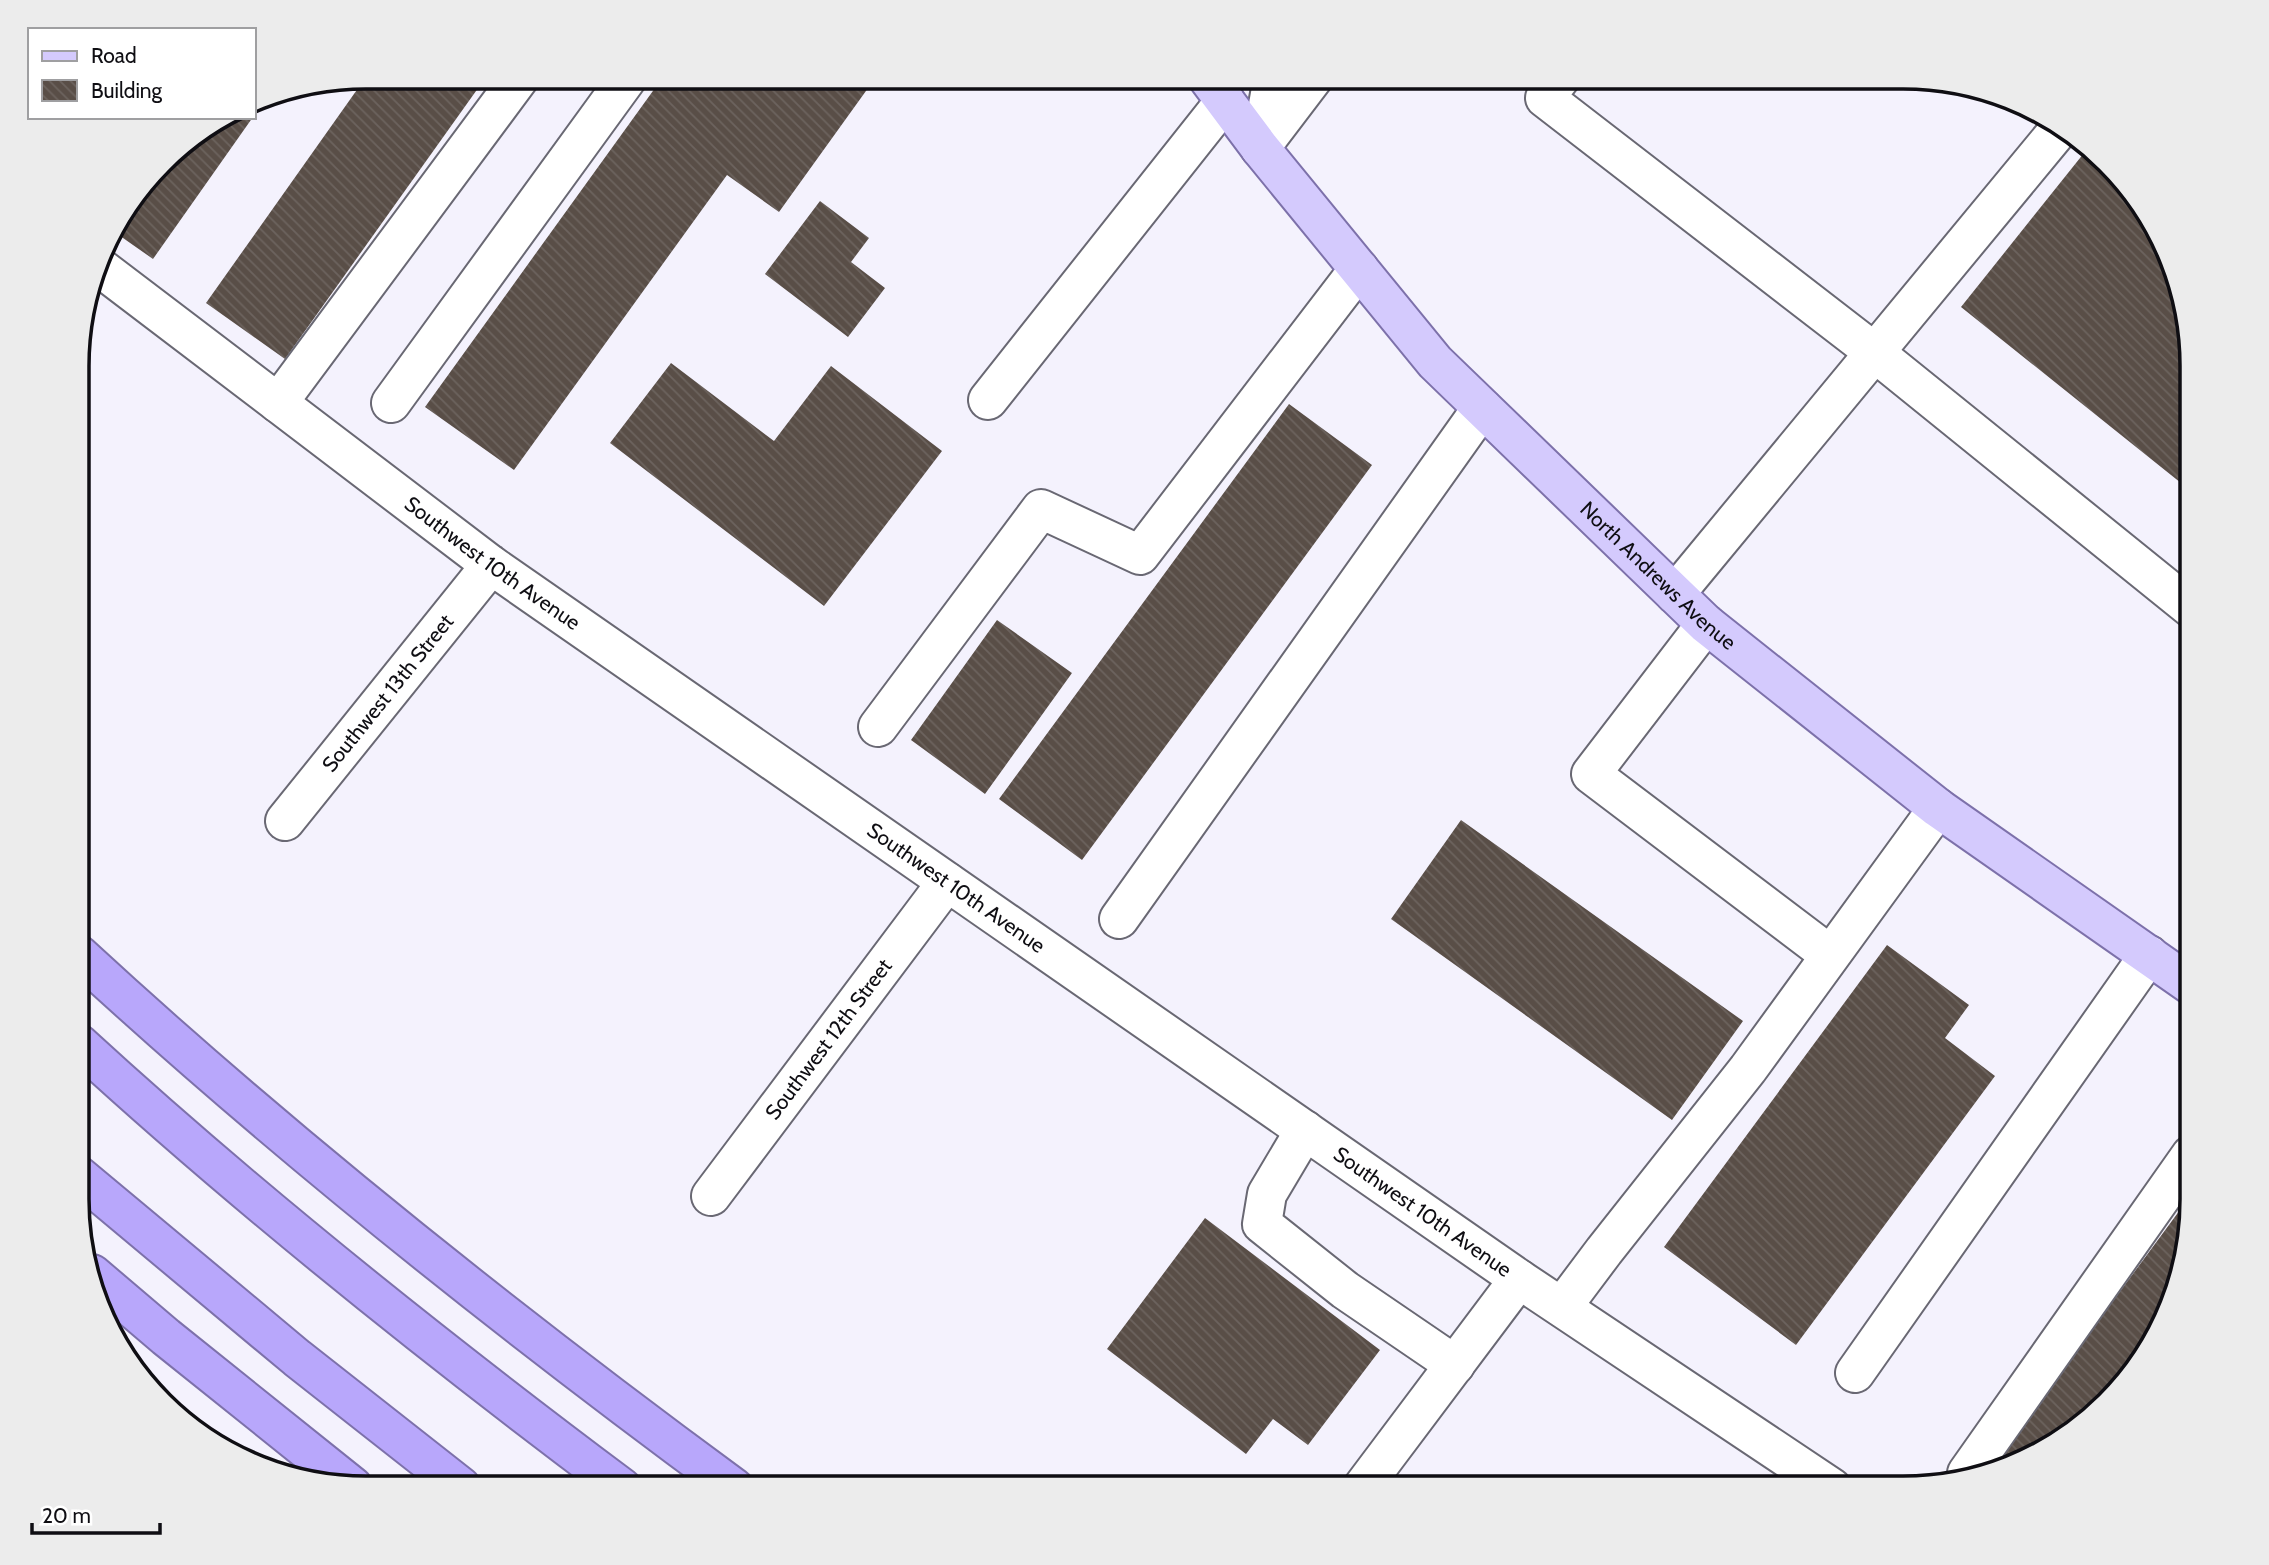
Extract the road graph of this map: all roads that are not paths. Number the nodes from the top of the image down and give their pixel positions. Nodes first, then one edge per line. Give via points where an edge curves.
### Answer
1 (511, 89) edge
2 (619, 89) edge
3 (1216, 89) edge
4 (1271, 89) edge
5 (1305, 89) edge
6 (1552, 89) edge
7 (2055, 135) edge
8 (1260, 148) junction
9 (1359, 270) junction
10 (106, 271) edge
11 (1874, 352) junction
12 (988, 400) dead end
13 (391, 402) dead end
14 (278, 403) junction
15 (1482, 408) junction
16 (491, 565) junction
17 (1675, 594) junction
18 (2180, 599) edge
19 (1706, 624) junction
20 (878, 727) dead end
21 (1938, 808) junction
22 (285, 821) dead end
23 (947, 882) junction
24 (1119, 919) dead end
25 (1830, 955) junction
26 (2149, 955) junction
27 (89, 964) edge
28 (2180, 977) edge
29 (89, 1053) edge
30 (1305, 1130) junction
31 (2180, 1171) edge
32 (89, 1185) edge
33 (711, 1196) dead end
34 (1519, 1279) junction
35 (103, 1283) edge
36 (1562, 1307) junction
37 (1455, 1365) junction
38 (1855, 1373) dead end
39 (1972, 1467) edge
40 (336, 1474) edge
41 (446, 1476) edge
42 (606, 1476) edge
43 (718, 1476) edge
44 (1371, 1476) edge
45 (1814, 1476) edge

1 - 14 street
2 - 13 street
3 - 8 main road, North Andrews Avenue
3 - 12 street
4 - 8 street
5 - 8 street
6 - 11 street via 1545,98
7 - 11 street
8 - 9 main road, North Andrews Avenue
9 - 15 main road, North Andrews Avenue via 1436,362
9 - 20 street via 1140,555 1041,509
10 - 14 street, Southwest 10th Avenue
11 - 17 street
11 - 18 street
14 - 16 street, Southwest 10th Avenue
15 - 17 main road, North Andrews Avenue
15 - 24 street
16 - 22 street, Southwest 13th Street
16 - 23 street, Southwest 10th Avenue
17 - 19 main road, North Andrews Avenue
19 - 21 main road, North Andrews Avenue
19 - 25 street via 1591,774
21 - 25 street
21 - 26 main road, North Andrews Avenue
23 - 30 street, Southwest 10th Avenue
23 - 33 street, Southwest 12th Street
25 - 36 street via 1748,1069
26 - 28 main road, North Andrews Avenue
26 - 38 street
27 - 43 highway via 332,1176 564,1361
29 - 42 highway via 349,1275
30 - 34 street, Southwest 10th Avenue
30 - 37 street via 1267,1194 1262,1224 1345,1290
31 - 39 street
32 - 41 highway
34 - 36 street, Southwest 10th Avenue
34 - 37 street
35 - 40 highway
36 - 45 street, Southwest 10th Avenue
37 - 44 street

